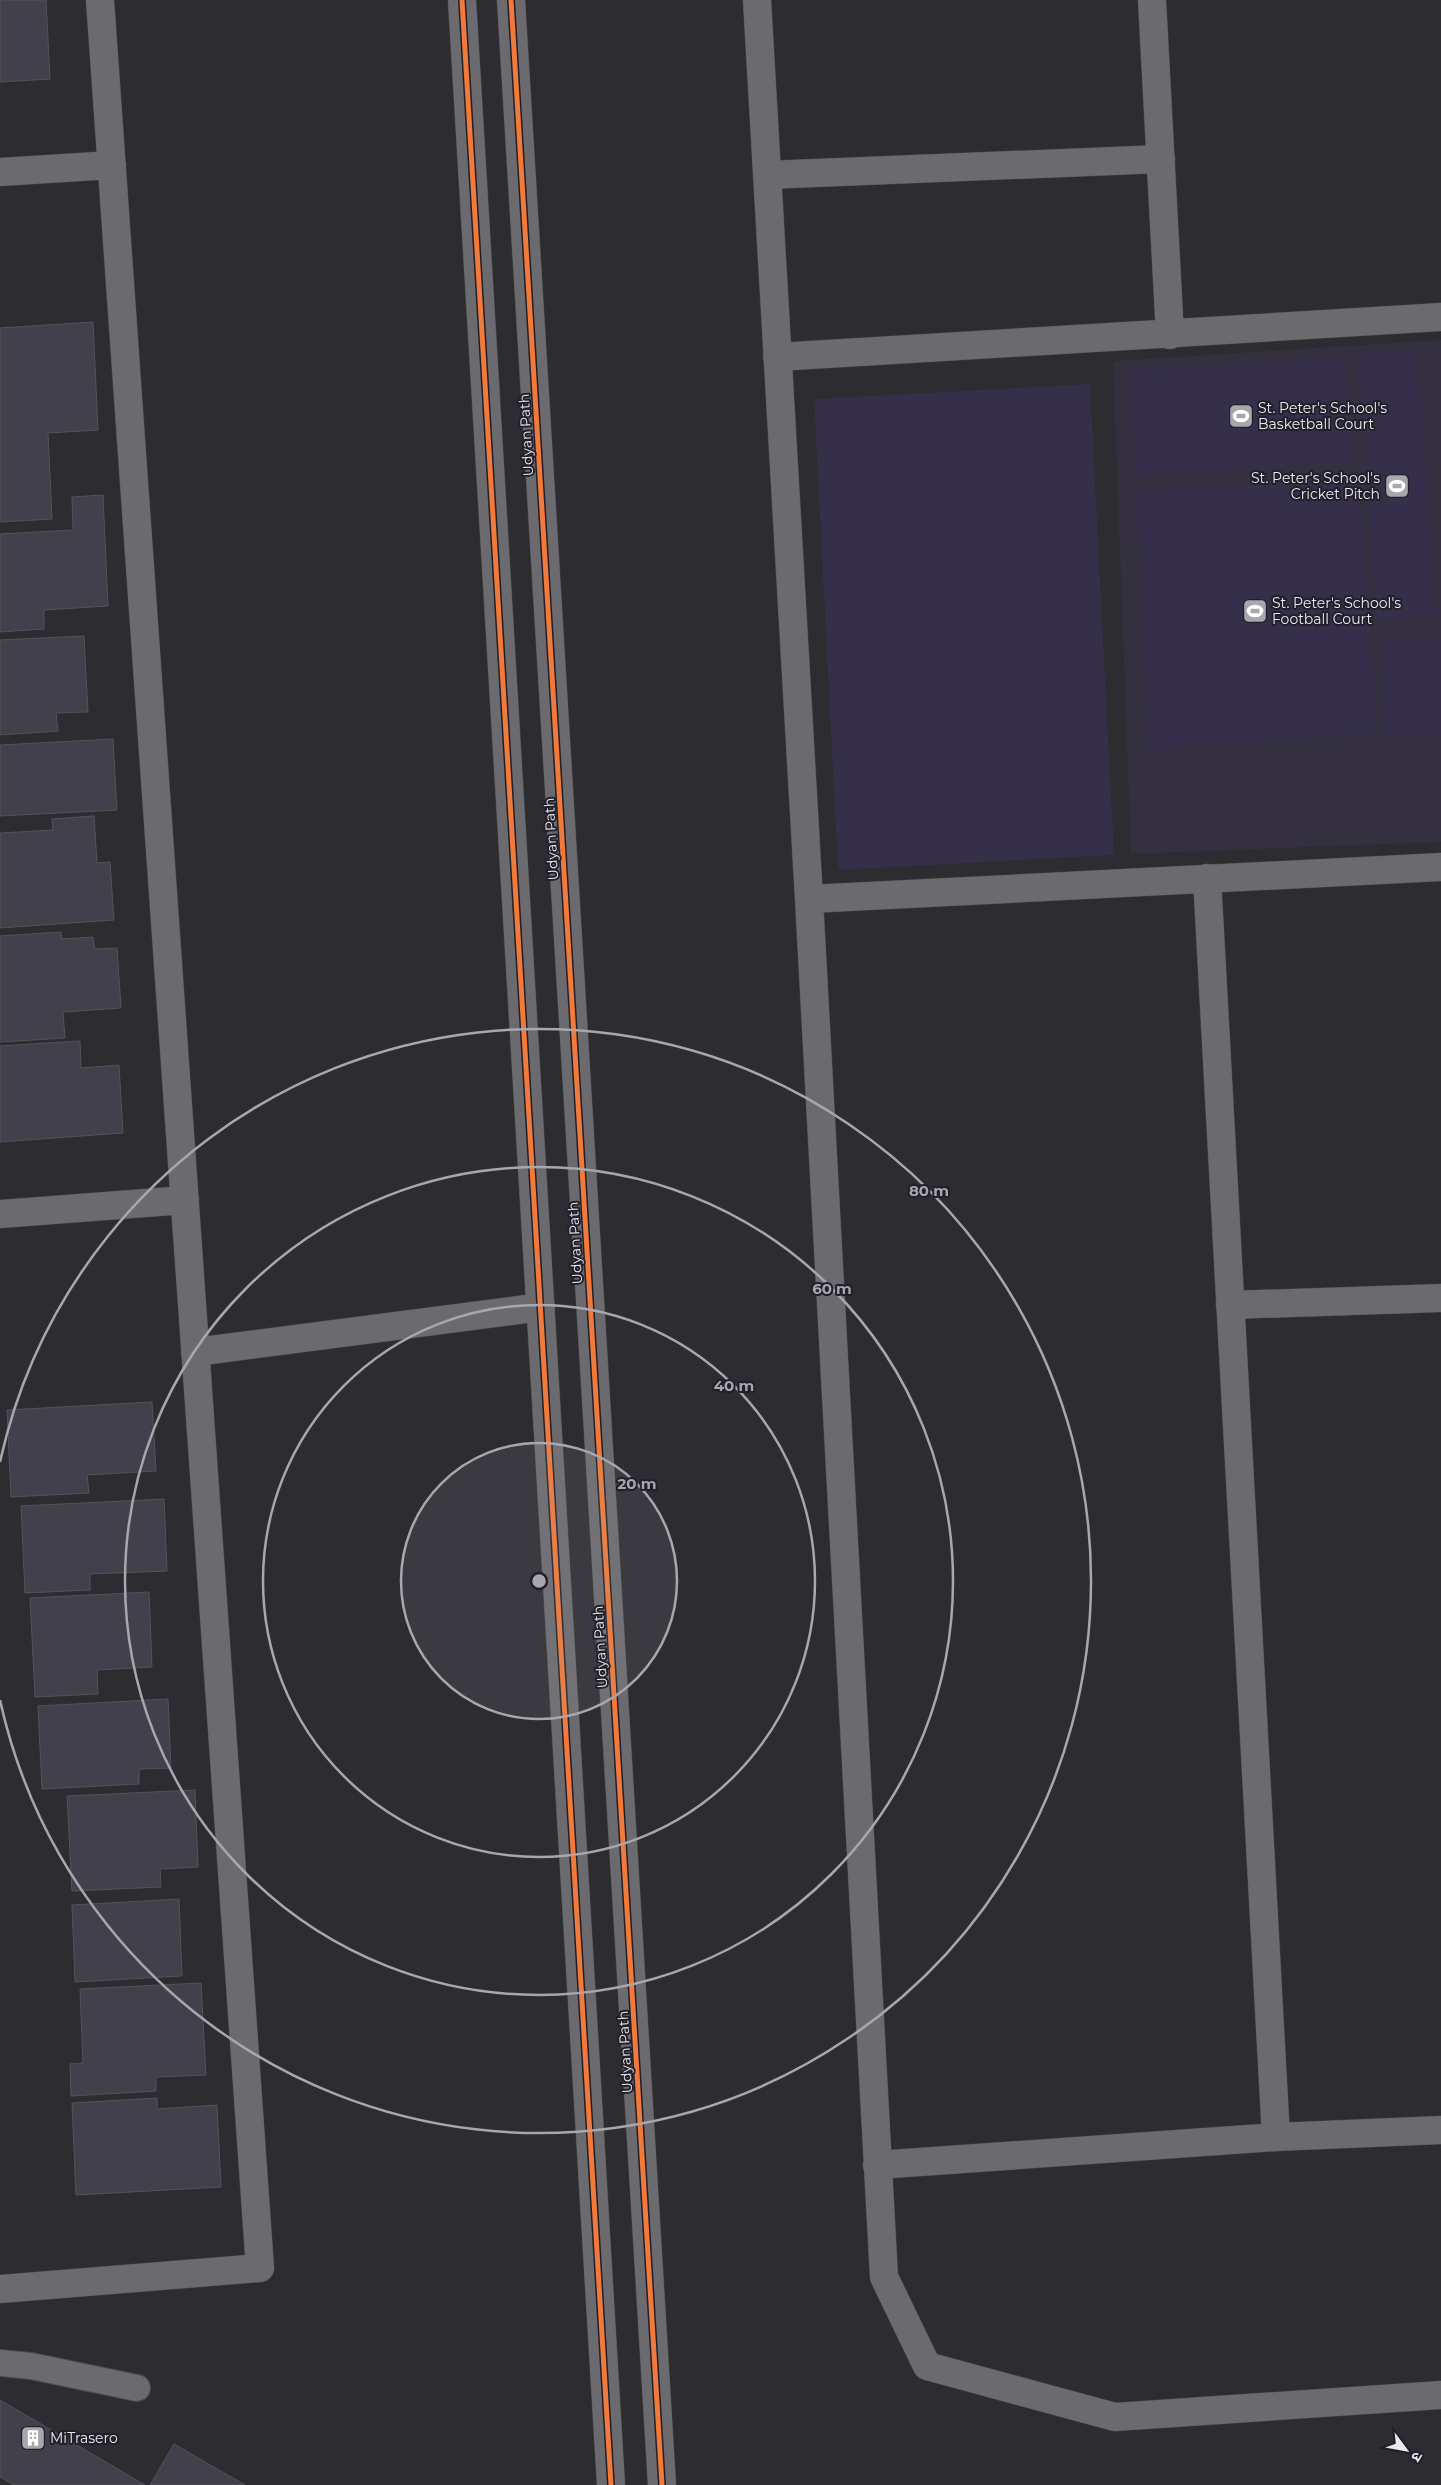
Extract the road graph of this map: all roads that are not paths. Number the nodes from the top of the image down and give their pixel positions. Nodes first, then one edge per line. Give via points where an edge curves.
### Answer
1 (100, 0) edge
2 (462, 0) edge
3 (511, 0) edge
4 (757, 0) edge
5 (1152, 0) edge
6 (1161, 159) junction
7 (112, 165) junction
8 (0, 172) edge
9 (766, 176) junction
10 (1441, 317) edge
11 (1170, 335) junction
12 (777, 357) junction
13 (1441, 867) edge
14 (1207, 878) junction
15 (809, 899) junction
16 (185, 1200) junction
17 (0, 1214) edge
18 (1441, 1298) edge
19 (1230, 1305) junction
20 (541, 1307) junction
21 (195, 1352) junction
22 (1441, 2130) edge
23 (1276, 2137) junction
24 (877, 2165) junction
25 (0, 2289) edge
26 (0, 2363) edge
27 (137, 2388) dead end
28 (1441, 2395) edge
29 (611, 2485) edge
30 (662, 2485) edge

1 - 7 street
2 - 20 street
3 - 30 street, Udyan Path
4 - 9 street
5 - 6 street
6 - 9 street
6 - 11 street
7 - 8 street
7 - 16 street
9 - 12 street
10 - 11 street
11 - 12 street
12 - 15 street
13 - 14 street
14 - 15 street
14 - 19 street
15 - 24 street
16 - 17 street
16 - 21 street
18 - 19 street
19 - 23 street
20 - 21 street
20 - 29 street
21 - 25 street via 260,2268
22 - 23 street
23 - 24 street
24 - 28 street via 884,2277 927,2366 1115,2417
26 - 27 lane

